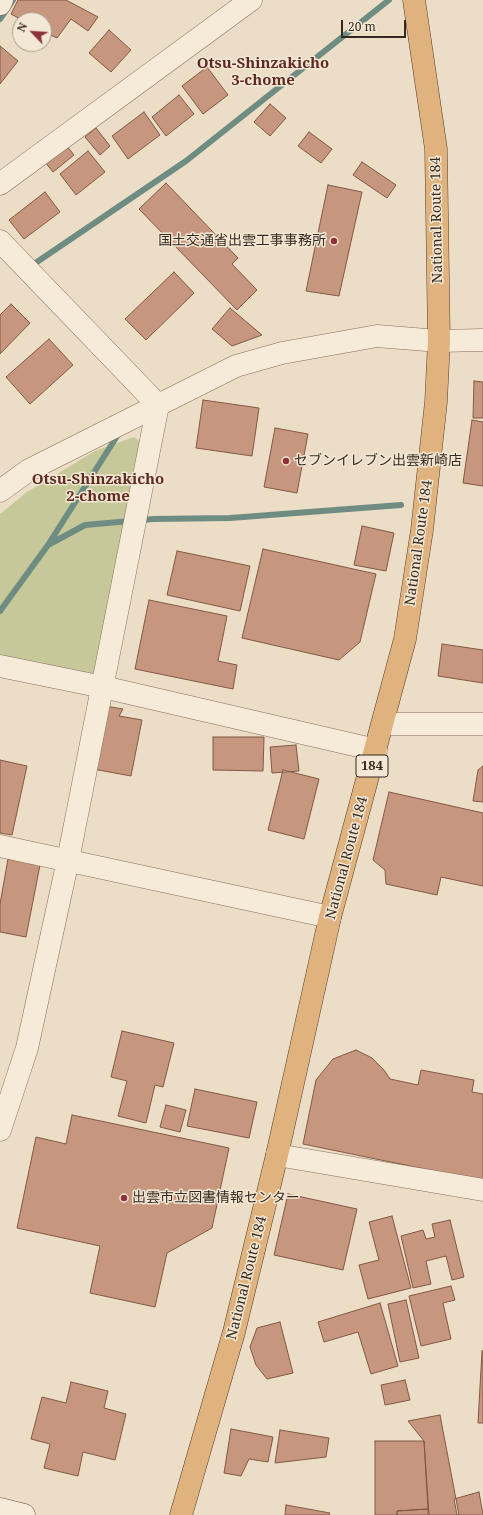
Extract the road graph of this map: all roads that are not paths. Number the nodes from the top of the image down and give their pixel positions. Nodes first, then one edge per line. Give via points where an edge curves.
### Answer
1 (2, 0) edge
2 (414, 0) edge
3 (246, 1) edge
4 (0, 4) edge
5 (0, 184) edge
6 (0, 241) edge
7 (483, 340) edge
8 (439, 341) junction
9 (158, 405) junction
10 (0, 491) edge
11 (0, 666) edge
12 (103, 687) junction
13 (383, 724) junction
14 (483, 724) edge
15 (376, 750) junction
16 (0, 846) edge
17 (68, 860) junction
18 (330, 918) junction
19 (0, 1130) edge
20 (277, 1154) junction
21 (483, 1190) edge
22 (0, 1509) edge
23 (24, 1515) edge
24 (181, 1515) edge

1 - 4 street
2 - 8 highway, National Route 184 / 184 via 436,150
3 - 5 street
6 - 9 street
7 - 8 street
8 - 9 street via 377,336 282,352 236,366
8 - 13 highway, National Route 184 / 184 via 436,402 421,538 405,639
9 - 10 street via 29,470
9 - 12 street
11 - 12 street
12 - 15 street
12 - 17 street
13 - 14 street
13 - 15 highway, National Route 184 / 184
15 - 18 highway, National Route 184 / 184
16 - 17 street
17 - 18 street
17 - 19 street via 27,1048
18 - 20 highway, National Route 184 / 184
20 - 21 street
20 - 24 highway, National Route 184 / 184 via 234,1332
22 - 23 street

